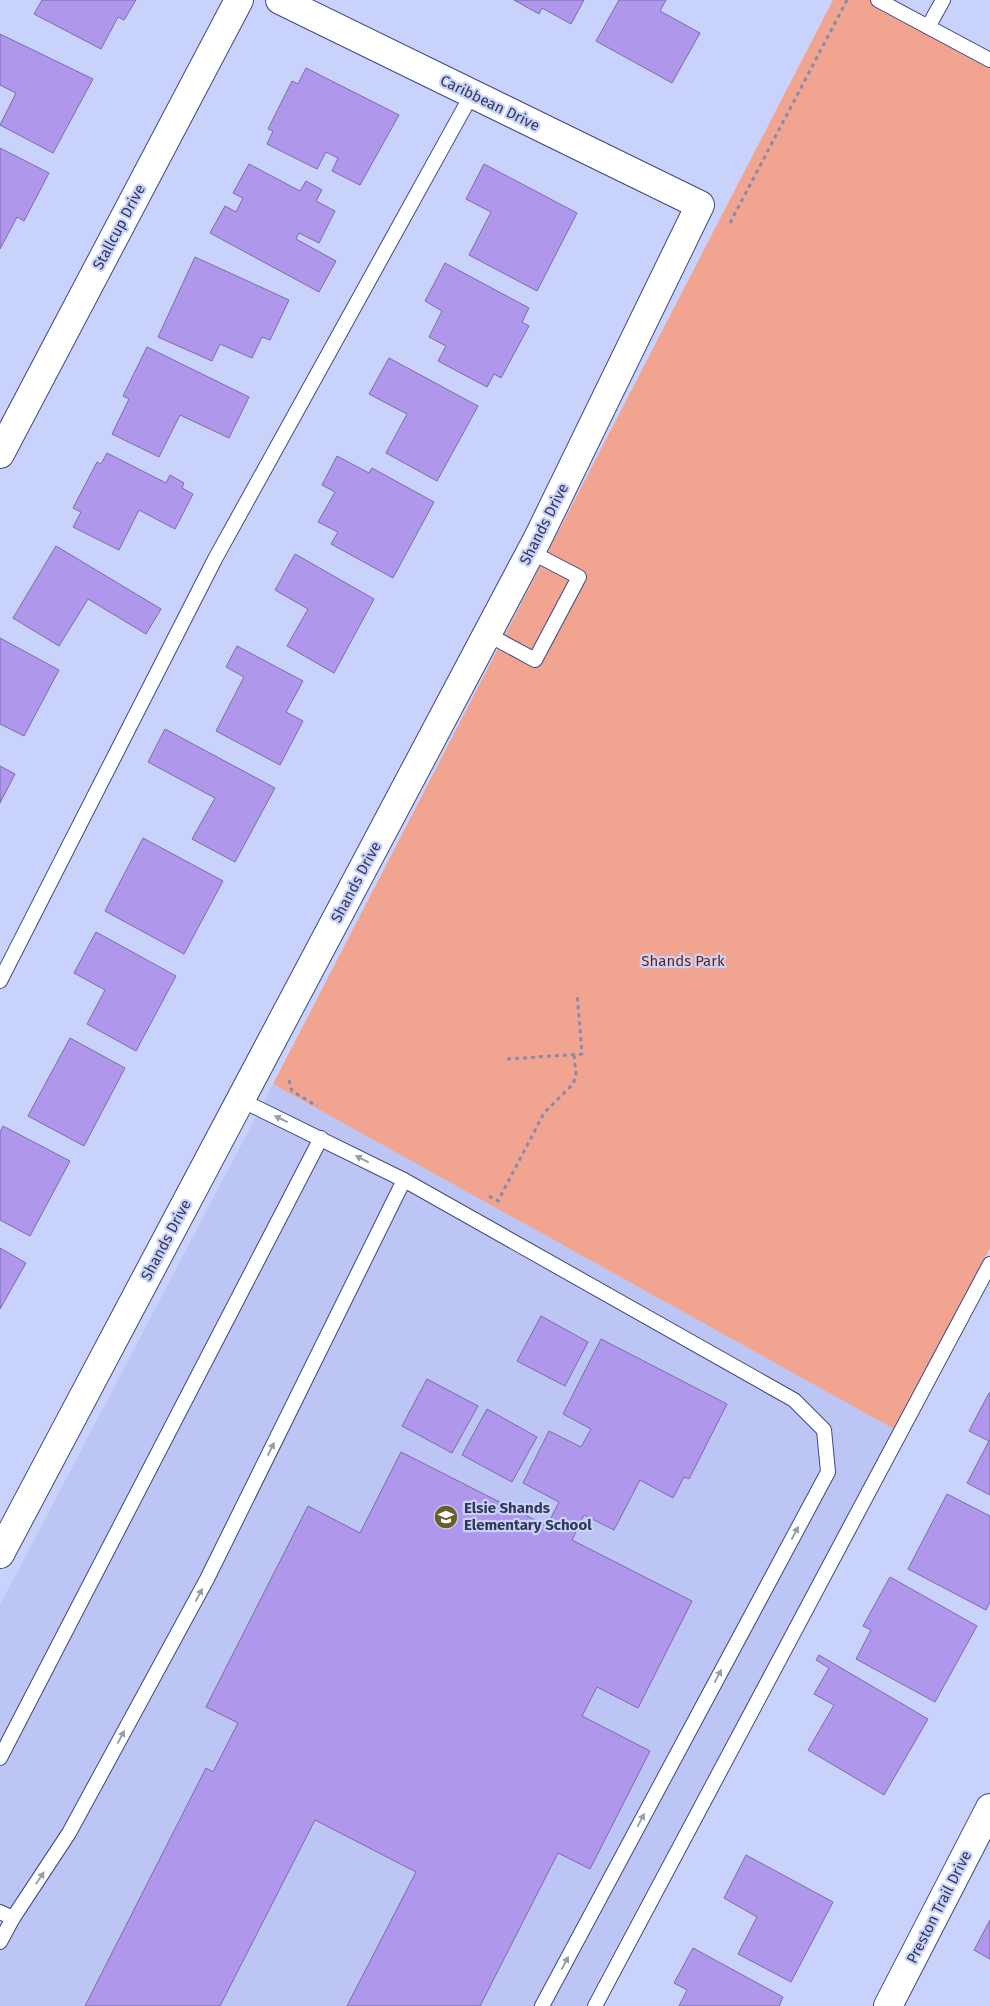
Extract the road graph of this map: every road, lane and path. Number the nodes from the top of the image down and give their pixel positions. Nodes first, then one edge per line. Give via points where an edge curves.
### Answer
1 (239, 0) edge
2 (280, 0) edge
3 (847, 0) edge
4 (878, 0) edge
5 (943, 0) edge
6 (928, 27) junction
7 (990, 60) edge
8 (472, 94) junction
9 (700, 205) joint
10 (727, 229) dead end
11 (0, 454) edge
12 (531, 552) junction
13 (487, 634) junction
14 (0, 981) edge
15 (577, 993) dead end
16 (574, 1055) junction
17 (507, 1059) dead end
18 (288, 1078) dead end
19 (241, 1100) junction
20 (324, 1110) dead end
21 (321, 1138) junction
22 (404, 1180) junction
23 (481, 1192) dead end
24 (990, 1264) edge
25 (0, 1554) edge
26 (0, 1758) edge
27 (990, 1808) edge
28 (0, 1912) edge
29 (13, 1918) junction
30 (0, 1942) edge
31 (889, 2005) edge
32 (542, 2006) edge
33 (595, 2006) edge

1 - 11 street, Stallcup Drive
2 - 8 street, Caribbean Drive
3 - 10 path
4 - 6 lane
5 - 6 lane
6 - 7 lane
8 - 9 street, Caribbean Drive
8 - 14 lane via 215,558
9 - 12 street, Shands Drive
12 - 13 street, Shands Drive
12 - 13 lane via 579,577 540,652 535,660
13 - 19 street, Shands Drive
15 - 16 path via 582,1054
16 - 17 path
16 - 23 path via 576,1075 573,1084 544,1113 498,1200
18 - 20 path via 292,1091
21 -> 19 lane
19 - 25 street, Shands Drive
22 -> 21 lane
21 - 26 lane
29 -> 22 lane via 69,1834 207,1579
32 -> 22 lane via 828,1472 824,1430 794,1400
24 - 33 lane
27 - 31 street, Preston Trail Drive
28 - 29 lane
29 - 30 lane

